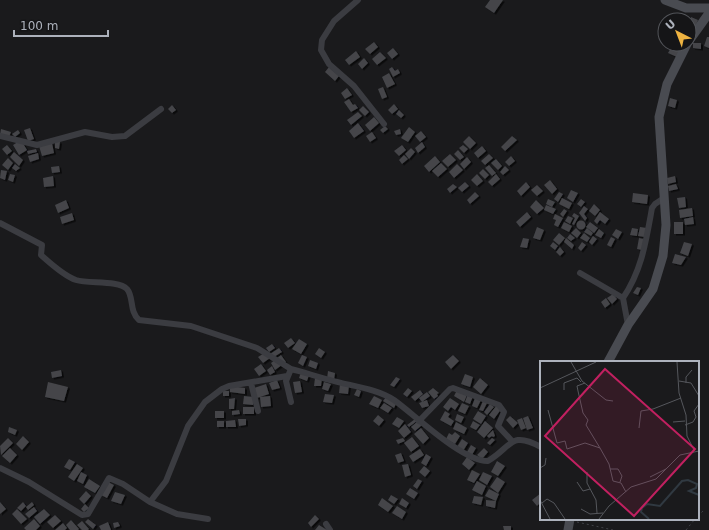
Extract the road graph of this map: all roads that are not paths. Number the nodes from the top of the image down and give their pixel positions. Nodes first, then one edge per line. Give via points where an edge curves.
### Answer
1 (358, 0) edge
2 (665, 0) edge
3 (709, 8) edge
4 (709, 12) edge
5 (697, 29) edge
6 (683, 52) edge
7 (161, 109) dead end
8 (384, 124) dead end
9 (0, 136) edge
10 (664, 198) junction
11 (0, 223) edge
12 (580, 273) dead end
13 (623, 298) junction
14 (628, 325) junction
15 (609, 361) edge
16 (291, 369) junction
17 (287, 376) junction
18 (251, 383) junction
19 (291, 402) dead end
20 (258, 411) dead end
21 (419, 421) junction
22 (512, 441) junction
23 (540, 447) edge
24 (0, 468) edge
25 (150, 502) junction
26 (208, 519) dead end
27 (326, 524) dead end
28 (330, 530) edge

1 - 8 street via 334,21 322,40 321,50 329,64 354,86
2 - 3 street via 686,8
4 - 5 street
6 - 10 street via 667,84 659,118
7 - 9 street via 126,136 112,137 85,132 37,145
10 - 13 street via 652,208 643,257
10 - 14 street via 666,240 658,280
11 - 16 street via 42,246 41,255 74,280 126,289 133,314 139,320 191,326 257,348
12 - 13 street
13 - 14 street
14 - 15 street
16 - 17 street
16 - 21 street via 388,397
17 - 18 street
17 - 19 street via 286,386
18 - 20 street
18 - 25 street via 222,389 205,402 188,426 166,480
21 - 22 street via 466,453 483,461 495,457
21 - 22 street via 450,389 454,388 499,405 504,412 498,426
22 - 23 street via 525,440
24 - 25 street via 29,482 82,515 88,514 109,478
25 - 26 street via 177,514
27 - 28 street

